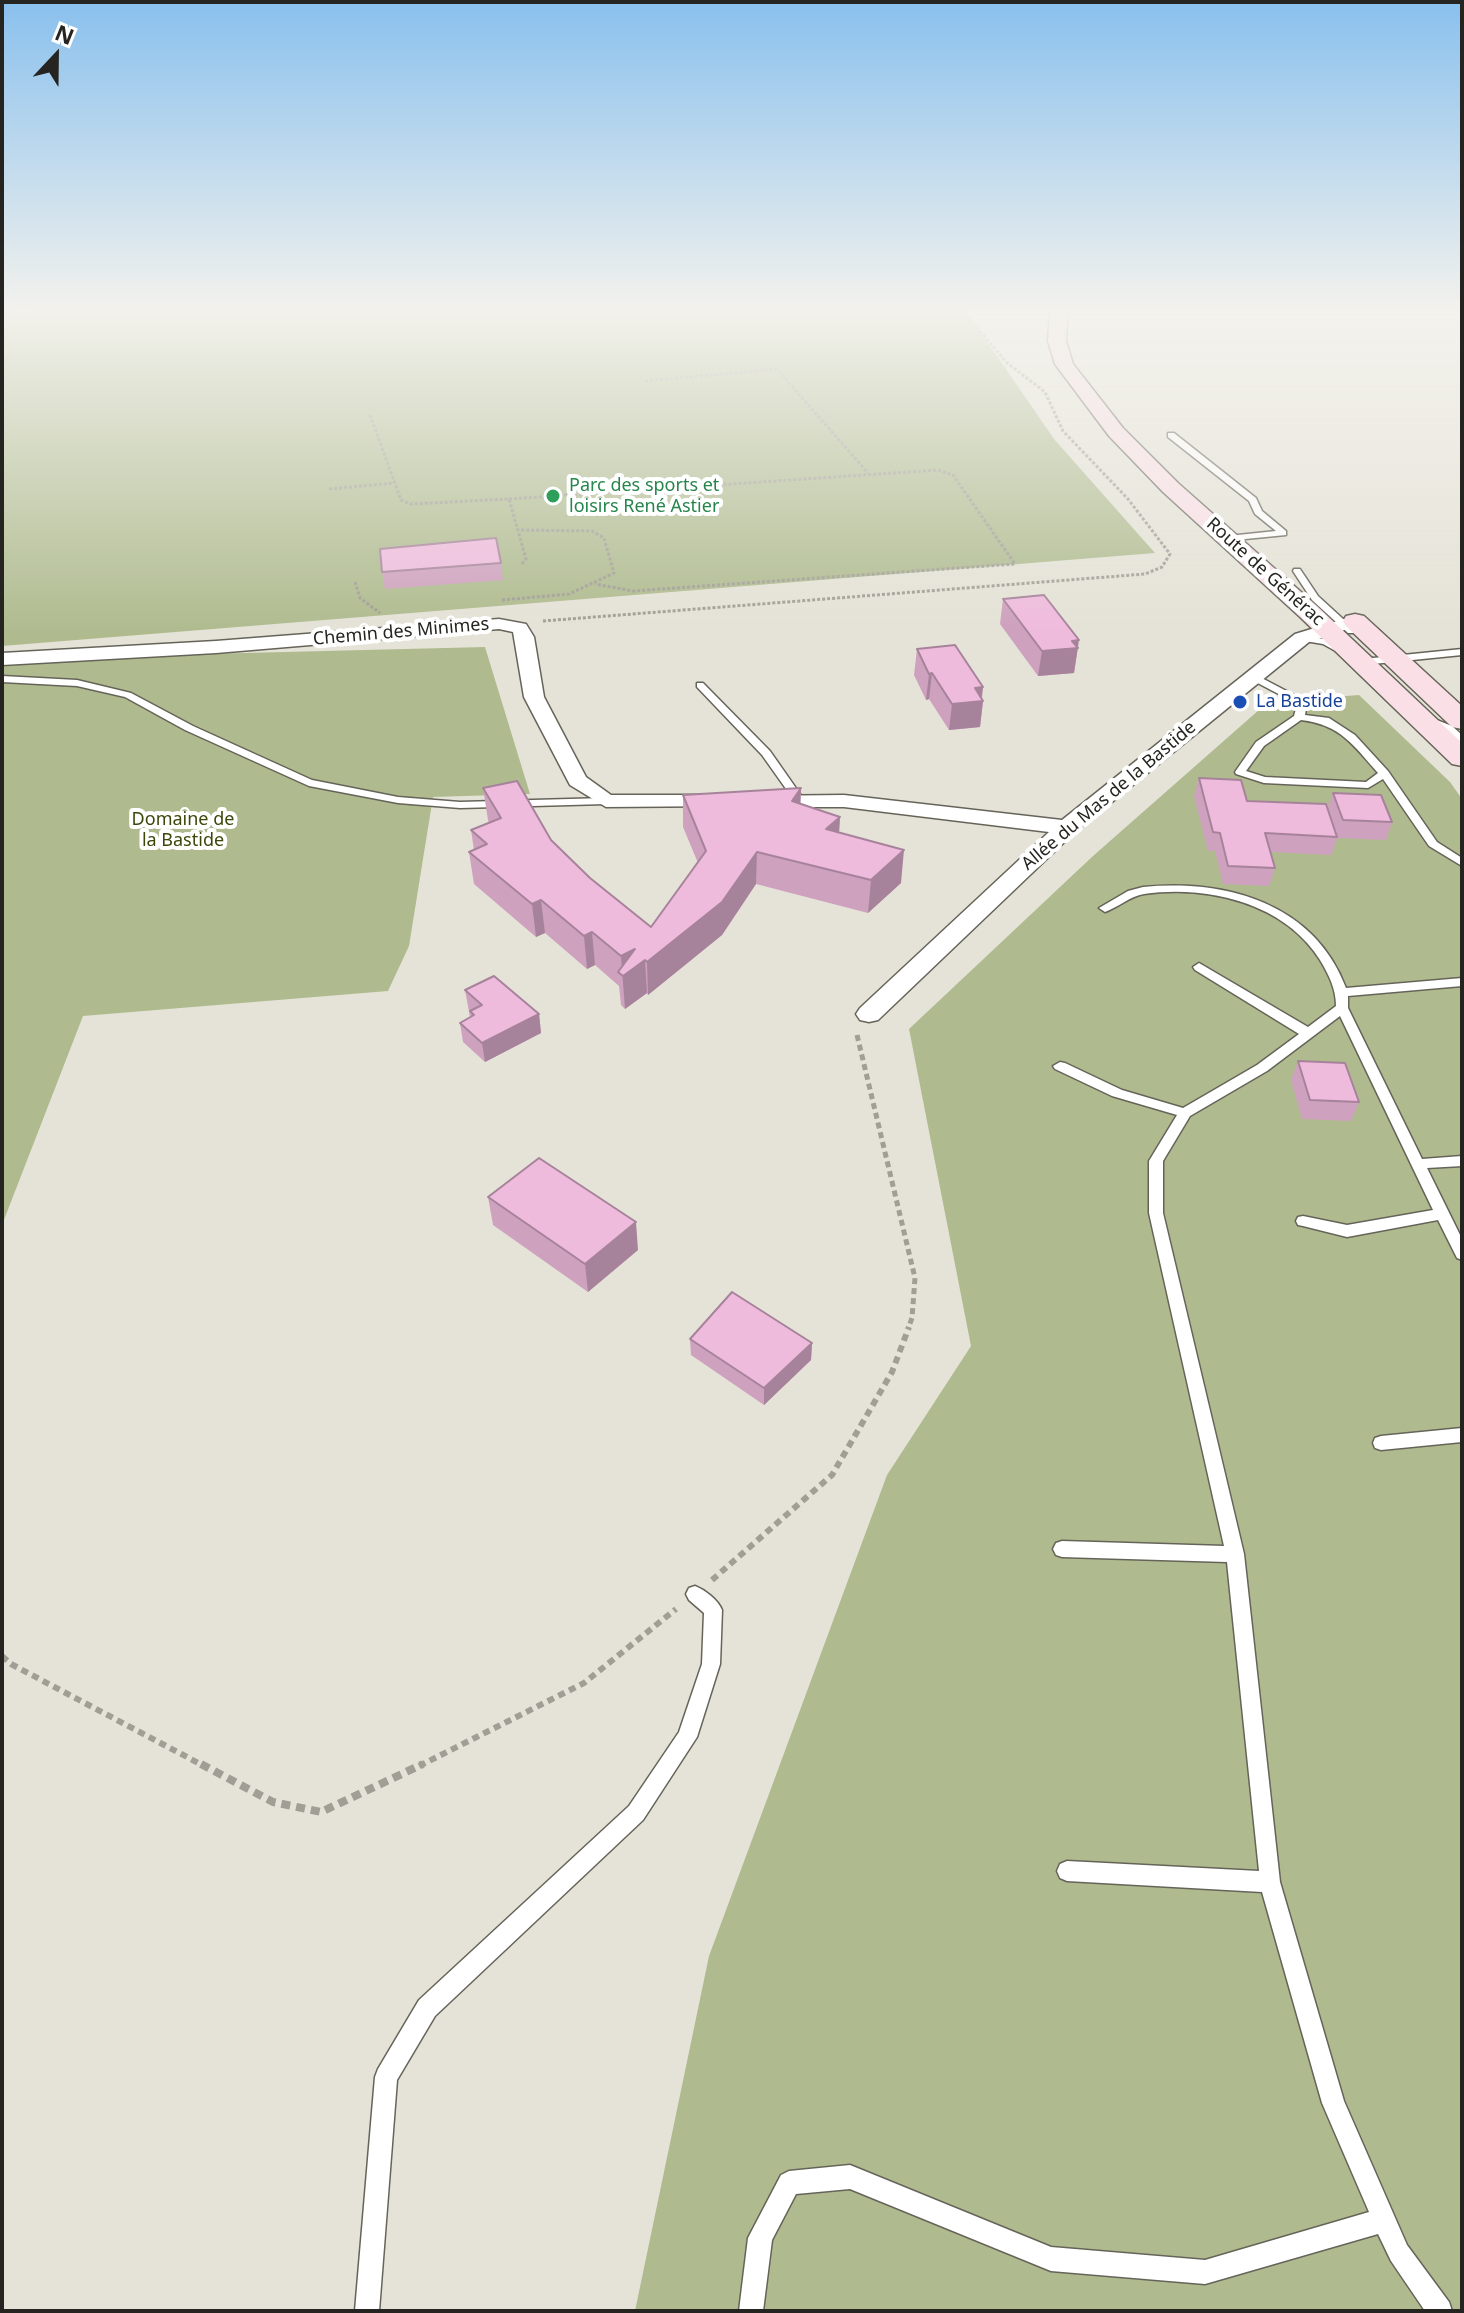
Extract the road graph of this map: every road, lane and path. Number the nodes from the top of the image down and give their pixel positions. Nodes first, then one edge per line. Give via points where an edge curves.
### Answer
1 (370, 415) dead end
2 (819, 416) edge
3 (1056, 416) edge
4 (1104, 416) edge
5 (1112, 416) edge
6 (1171, 435) dead end
7 (869, 473) junction
8 (394, 483) junction
9 (329, 489) dead end
10 (509, 499) junction
11 (517, 530) junction
12 (1239, 538) junction
13 (522, 564) dead end
14 (1297, 571) junction
15 (355, 582) dead end
16 (595, 584) junction
17 (490, 601) dead end
18 (499, 624) junction
19 (1324, 630) junction
20 (382, 633) junction
21 (1462, 652) edge
22 (2, 659) edge
23 (1382, 660) junction
24 (1253, 677) junction
25 (2, 679) edge
26 (700, 685) dead end
27 (1415, 713) junction
28 (1299, 717) junction
29 (1462, 722) edge
30 (1462, 740) edge
31 (1462, 761) edge
32 (1384, 773) junction
33 (606, 801) junction
34 (800, 801) junction
35 (1067, 827) junction
36 (1462, 863) edge
37 (1105, 908) dead end
38 (1199, 967) dead end
39 (1462, 982) edge
40 (1342, 1000) junction
41 (869, 1014) joint
42 (1308, 1033) junction
43 (1060, 1066) dead end
44 (1185, 1113) junction
45 (1462, 1161) edge
46 (1418, 1164) junction
47 (1443, 1214) junction
48 (1303, 1221) dead end
49 (1462, 1254) edge
50 (1462, 1435) edge
51 (1381, 1443) dead end
52 (1062, 1549) dead end
53 (1235, 1554) junction
54 (695, 1594) junction
55 (2, 1656) edge
56 (1067, 1871) dead end
57 (1270, 1882) junction
58 (1384, 2220) junction
59 (367, 2311) edge
60 (751, 2311) edge
61 (1440, 2311) edge

1 - 8 path
2 - 7 path
3 - 18 path via 1063,431 1170,554 1162,567 1145,574
4 - 12 street, Route de Générac via 1182,497
5 - 12 street, Route de Générac
6 - 12 lane via 1253,500 1258,512 1283,533
7 - 10 path
7 - 16 path via 938,470 953,475 1015,564 633,591
8 - 9 path
8 - 10 path via 401,500 411,504
10 - 11 path
11 - 13 path via 526,559
11 - 16 path via 592,531 604,538 614,573
12 - 14 street, Route de Générac
12 - 19 street, Route de Générac
14 - 19 lane via 1315,598
14 - 23 street, Route de Générac
15 - 20 path via 360,598 382,614
16 - 17 path via 569,594
18 - 20 street, Chemin des Minimes
18 - 33 street, Chemin des Minimes via 520,628 534,697 577,781
19 - 23 street, Route de Générac
19 - 24 street, Allée du Mas de la Bastide
19 - 31 lane via 1326,642 1350,656
20 - 22 street, Chemin des Minimes
21 - 23 lane
23 - 27 street, Route de Générac
23 - 29 street, Route de Générac
24 - 28 lane via 1293,698 1301,709
24 - 35 street, Allée du Mas de la Bastide
25 - 33 lane via 77,683 128,695 309,783 460,805
26 - 34 lane via 766,753
27 - 30 lane
27 - 31 street, Route de Générac
28 - 32 lane via 1325,720 1351,737
28 - 32 lane via 1260,744 1240,772 1264,780 1368,785
32 - 36 lane via 1433,844
33 - 34 street
34 - 35 street via 844,801
35 - 41 street, Allée du Mas de la Bastide
37 - 40 lane via 1133,893 1168,890 1213,891 1260,903 1316,942
38 - 42 lane
39 - 40 lane
40 - 42 lane
40 - 46 lane
41 - 54 path via 857,1031 859,1053 915,1278 912,1318 892,1372 832,1475
42 - 44 lane via 1262,1068
43 - 44 lane via 1117,1093
44 - 53 lane via 1156,1161 1156,1213
45 - 46 lane
46 - 47 lane
47 - 48 lane via 1347,1231
47 - 49 lane
50 - 51 lane
52 - 53 lane
53 - 57 lane
54 - 55 path via 584,1683 321,1812 273,1802
54 - 59 lane via 713,1610 711,1664 687,1737 636,1813 427,2008 386,2077
56 - 57 lane
57 - 58 lane via 1333,2103
58 - 60 lane via 1205,2272 1051,2259 850,2177 789,2183 760,2238
58 - 61 lane via 1399,2253

